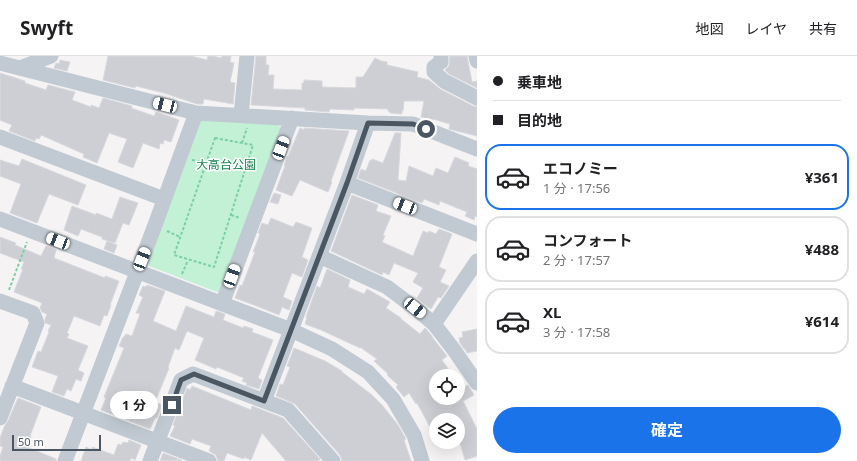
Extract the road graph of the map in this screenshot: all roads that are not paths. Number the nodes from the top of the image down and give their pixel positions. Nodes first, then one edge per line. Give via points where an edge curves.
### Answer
1 (248, 56) edge
2 (441, 56) edge
3 (476, 56) edge
4 (47, 57) edge
5 (477, 61) edge
6 (0, 64) edge
7 (20, 68) junction
8 (477, 98) edge
9 (196, 113) junction
10 (241, 115) junction
11 (292, 118) junction
12 (368, 123) junction
13 (0, 137) edge
14 (477, 149) edge
15 (347, 183) junction
16 (164, 199) junction
17 (0, 219) edge
18 (477, 234) edge
19 (319, 256) junction
20 (477, 261) edge
21 (137, 271) junction
22 (2, 302) edge
23 (222, 304) junction
24 (434, 324) junction
25 (291, 330) junction
26 (477, 383) edge
27 (12, 386) junction
28 (264, 401) junction
29 (83, 412) junction
30 (0, 418) edge
31 (157, 442) junction
32 (65, 461) edge
33 (150, 461) edge
34 (209, 461) edge
35 (333, 461) edge
36 (422, 461) edge

1 - 10 street
2 - 8 street via 441,62 434,67 434,72 444,81
3 - 5 street
4 - 7 street
6 - 7 street
7 - 9 street
9 - 10 street
9 - 16 street
10 - 11 street
11 - 12 street
11 - 23 street
12 - 14 street via 413,124
12 - 15 street
13 - 16 street
15 - 18 street
15 - 19 street
16 - 21 street
17 - 21 street
19 - 24 street via 388,287
19 - 25 street
20 - 24 street
21 - 23 street
21 - 29 street
22 - 27 street via 33,313 37,323
23 - 25 street
24 - 26 street
25 - 28 street
25 - 36 street via 332,349 368,372 393,399 414,435
27 - 29 street
27 - 30 street
28 - 31 street via 194,374 181,380
28 - 35 street via 288,410
29 - 31 street
29 - 32 street
31 - 33 street
31 - 34 street

